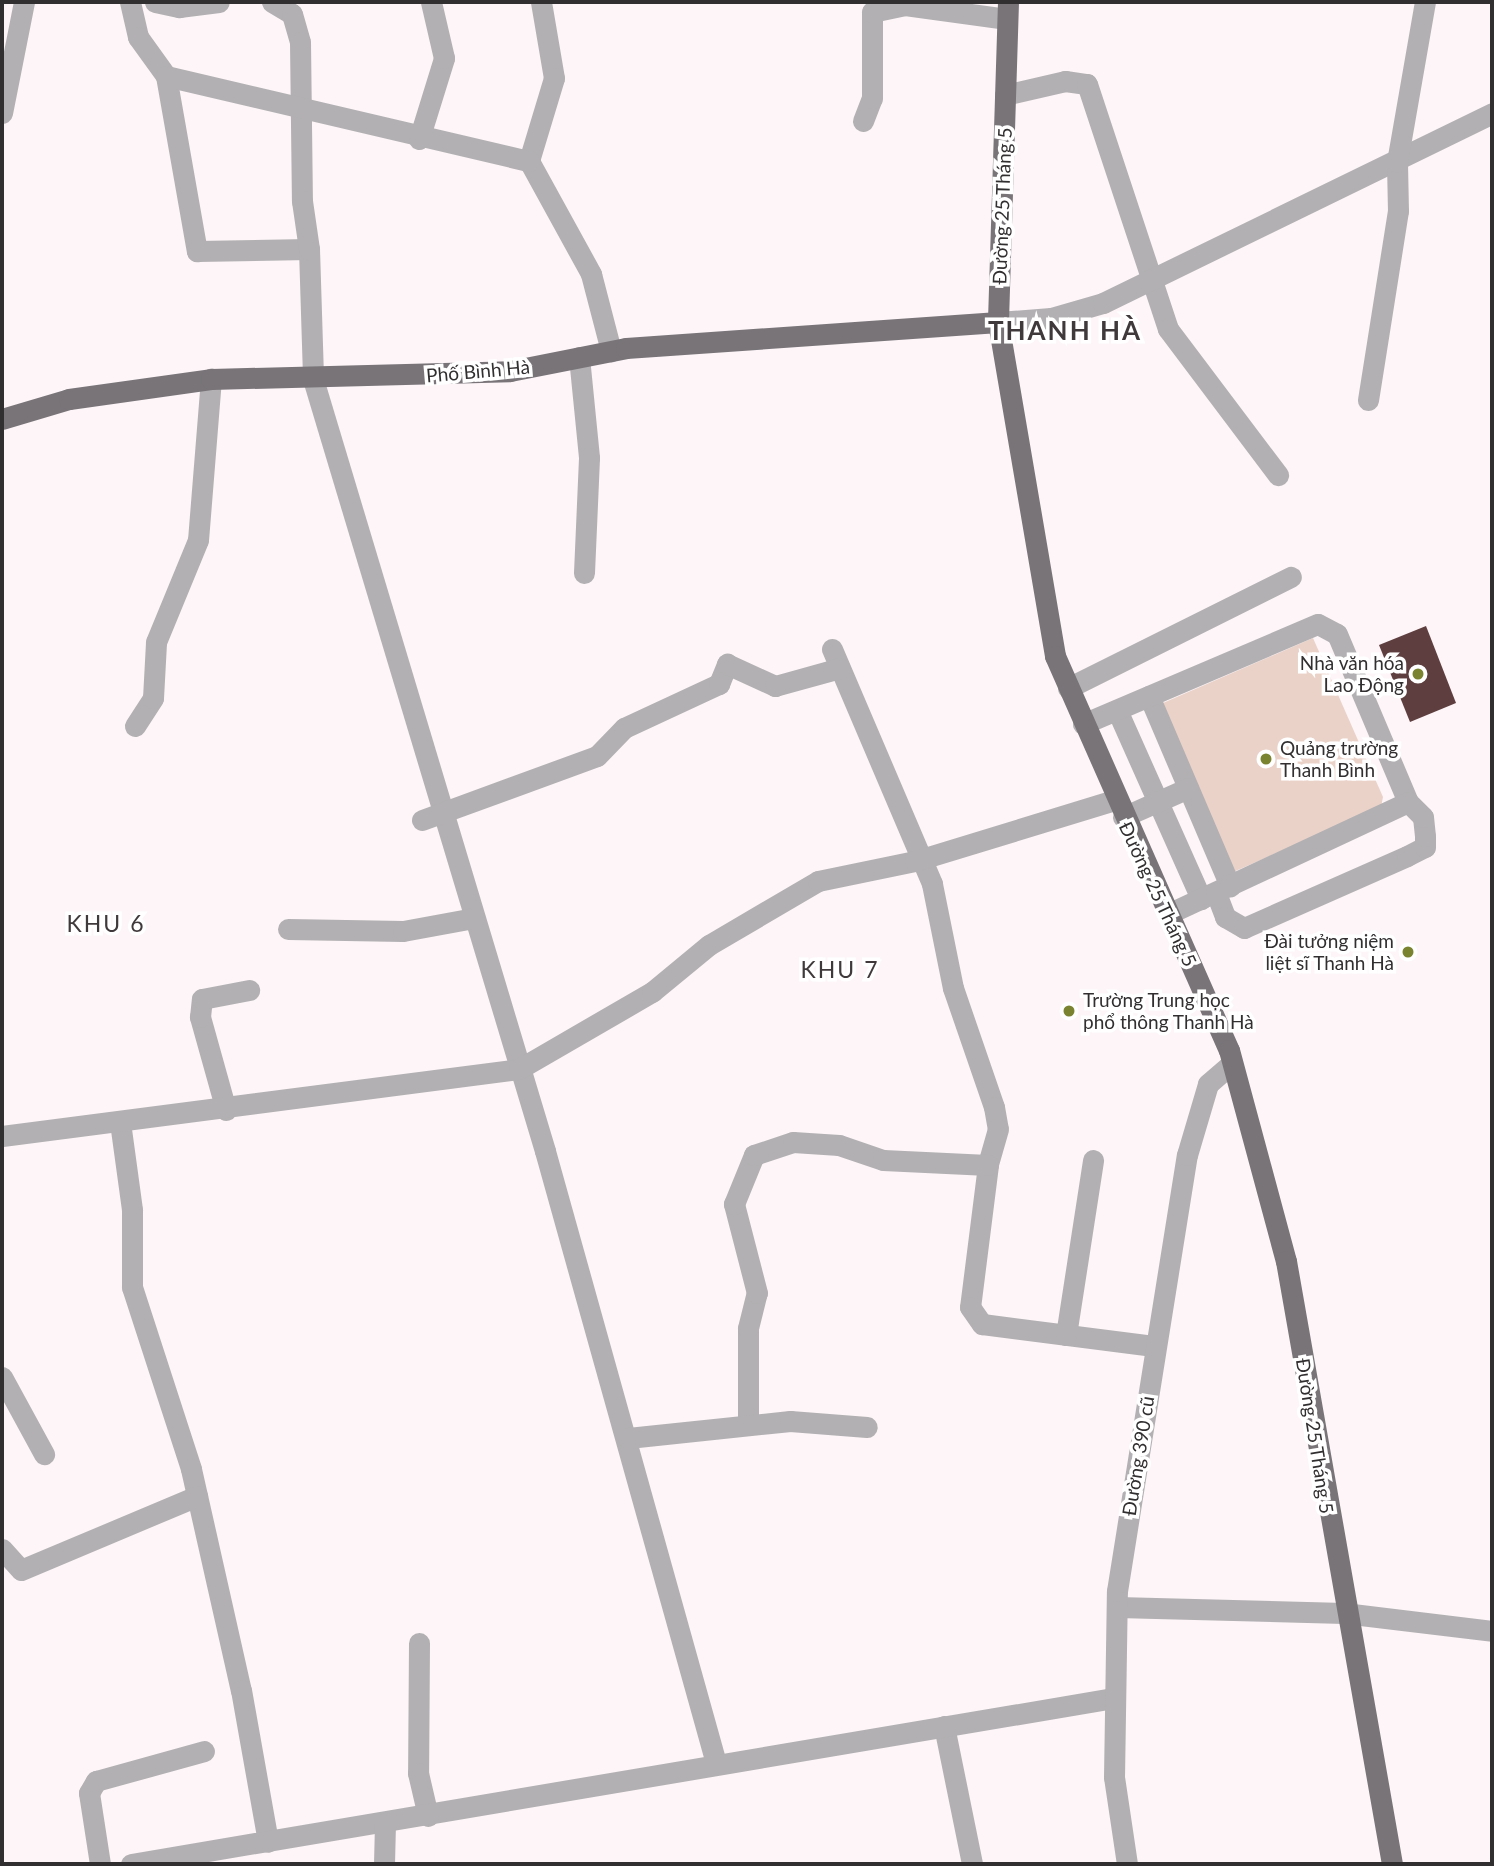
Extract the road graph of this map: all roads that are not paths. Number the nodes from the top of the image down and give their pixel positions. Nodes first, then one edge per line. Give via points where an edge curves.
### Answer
1 (30, 2) edge
2 (130, 2) edge
3 (155, 2) edge
4 (219, 2) edge
5 (272, 2) edge
6 (431, 2) edge
7 (541, 2) edge
8 (1425, 2) edge
9 (920, 4) edge
10 (1008, 10) edge
11 (166, 76) junction
12 (1005, 95) junction
13 (301, 109) junction
14 (2, 113) edge
15 (1492, 113) edge
16 (863, 121) dead end
17 (419, 139) junction
18 (529, 162) junction
19 (1397, 162) junction
20 (309, 249) junction
21 (1150, 282) junction
22 (998, 322) junction
23 (611, 351) junction
24 (579, 357) junction
25 (211, 379) junction
26 (313, 379) junction
27 (1368, 400) dead end
28 (2, 419) edge
29 (1278, 475) dead end
30 (584, 573) dead end
31 (1291, 577) dead end
32 (1068, 688) junction
33 (1149, 696) junction
34 (1117, 709) junction
35 (1083, 724) junction
36 (135, 726) dead end
37 (1188, 788) junction
38 (1158, 801) junction
39 (1408, 802) junction
40 (1119, 809) junction
41 (445, 817) junction
42 (422, 820) dead end
43 (923, 859) junction
44 (1215, 893) junction
45 (1168, 914) junction
46 (474, 918) junction
47 (288, 929) dead end
48 (250, 990) dead end
49 (1231, 1064) junction
50 (519, 1069) junction
51 (226, 1110) junction
52 (120, 1122) junction
53 (2, 1136) edge
54 (1093, 1160) dead end
55 (988, 1165) junction
56 (1066, 1335) junction
57 (1154, 1346) junction
58 (2, 1377) edge
59 (748, 1424) junction
60 (867, 1427) dead end
61 (628, 1438) junction
62 (44, 1454) dead end
63 (197, 1496) junction
64 (2, 1549) edge
65 (1117, 1607) junction
66 (1344, 1613) junction
67 (1492, 1631) edge
68 (419, 1643) dead end
69 (1114, 1698) junction
70 (944, 1726) junction
71 (204, 1751) dead end
72 (716, 1763) junction
73 (428, 1816) junction
74 (385, 1824) junction
75 (268, 1842) junction
76 (100, 1864) edge
77 (131, 1864) edge
78 (384, 1864) edge
79 (972, 1864) edge
80 (1127, 1864) edge
81 (1392, 1864) edge

1 - 14 street
2 - 11 street via 138,37
3 - 4 street via 180,7
5 - 13 street via 292,14 297,29
6 - 17 street via 444,58
7 - 18 street via 554,78
8 - 19 street
9 - 10 street
9 - 16 street via 872,12 872,98
10 - 12 main road, Đường 25 Tháng 5
11 - 13 street via 217,84 244,98
11 - 20 street via 197,251
12 - 21 street via 1065,81 1087,84
12 - 22 main road, Đường 25 Tháng 5
13 - 17 street
13 - 20 street
15 - 19 street
17 - 18 street
18 - 23 street via 591,274
19 - 21 street
19 - 27 street via 1398,211
20 - 26 street
21 - 22 street via 1078,313
21 - 29 street via 1168,329
22 - 23 main road, Phố Bình Hà
22 - 32 main road, Đường 25 Tháng 5 via 1055,656
23 - 24 main road, Phố Bình Hà
24 - 26 main road, Phố Bình Hà via 510,372
24 - 30 street via 589,458
25 - 26 main road, Phố Bình Hà
25 - 28 main road, Phố Bình Hà via 69,399
25 - 36 street via 198,540 156,642 153,698
26 - 41 street
31 - 32 street
32 - 35 main road, Đường 25 Tháng 5
33 - 34 street
33 - 37 street
33 - 39 street via 1318,624 1328,628 1337,634
34 - 35 street
34 - 38 street
35 - 40 main road, Đường 25 Tháng 5
37 - 38 street
37 - 44 street
38 - 40 street
38 - 44 street
39 - 44 street
39 - 44 street via 1423,817 1425,847 1407,856 1244,928 1226,917
40 - 43 street
40 - 45 main road, Đường 25 Tháng 5
41 - 42 street
41 - 43 street via 597,756 624,728 719,684 727,664 775,686 836,659
41 - 46 street
43 - 50 street via 818,881 709,945 652,992
43 - 55 street via 953,988 994,1107 998,1129
44 - 45 street
45 - 49 main road, Đường 25 Tháng 5
46 - 47 street via 402,931
46 - 50 street
48 - 51 street via 202,999 200,1017
49 - 57 street, Đường 390 cũ via 1208,1084 1199,1108
49 - 66 main road, Đường 25 Tháng 5 via 1286,1261
50 - 51 street
50 - 61 street
51 - 52 street
52 - 53 street
52 - 63 street via 132,1210 132,1287
54 - 56 street
55 - 56 street via 970,1307 982,1324
55 - 59 street via 884,1160 839,1145 793,1142 754,1155 734,1204 757,1293 748,1328
56 - 57 street
57 - 65 street, Đường 390 cũ
58 - 62 street
59 - 60 street
59 - 61 street
61 - 72 street
63 - 64 street via 21,1570
63 - 75 street
65 - 66 street
65 - 69 street, Đường 390 cũ
66 - 67 street
66 - 81 main road, Đường 25 Tháng 5
68 - 73 street via 418,1773
69 - 70 street
69 - 80 street, Đường 390 cũ via 1114,1777
70 - 72 street
70 - 79 street
71 - 76 street via 96,1781 89,1793
72 - 73 street
73 - 74 street
74 - 75 street
74 - 78 street
75 - 77 street

